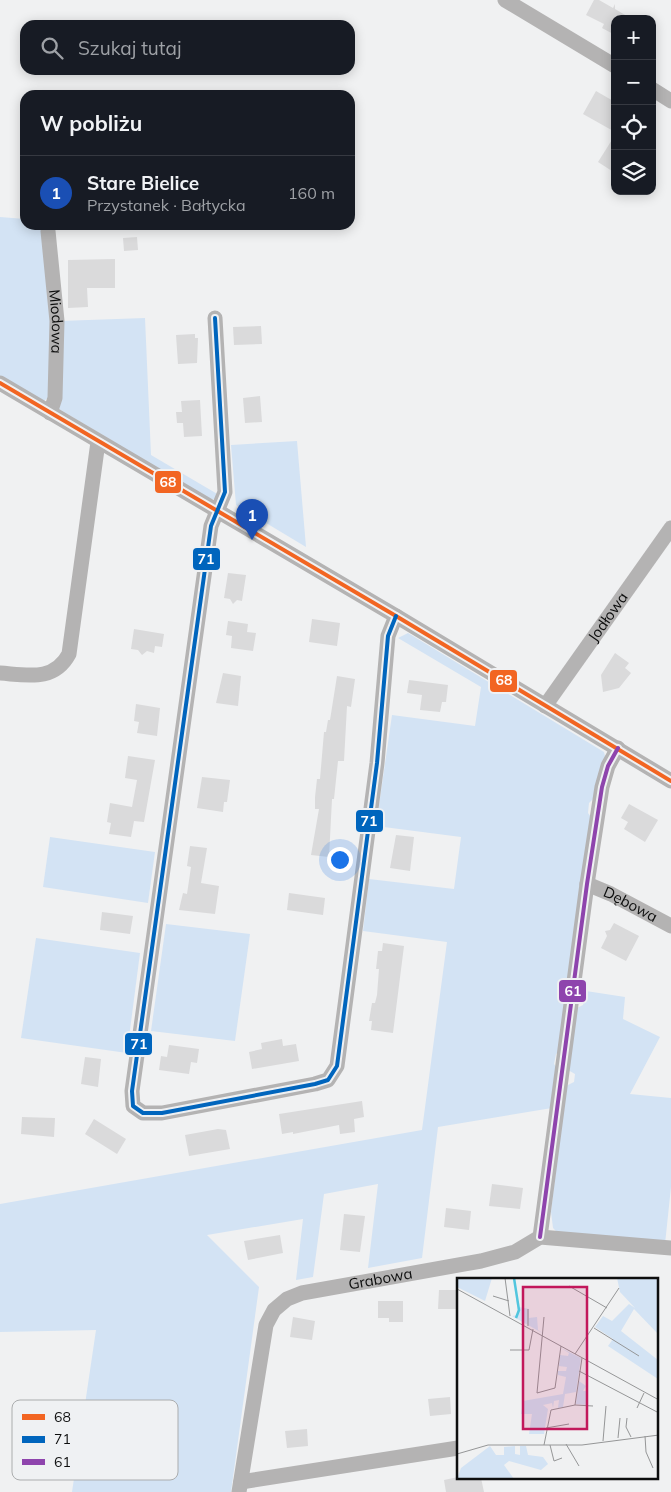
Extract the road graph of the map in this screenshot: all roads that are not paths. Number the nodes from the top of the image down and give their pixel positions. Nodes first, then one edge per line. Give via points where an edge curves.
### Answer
1 (505, 0) edge
2 (611, 64) edge
3 (656, 92) edge
4 (671, 101) edge
5 (48, 231) dead end
6 (215, 318) dead end
7 (0, 383) edge
8 (50, 413) junction
9 (98, 442) junction
10 (218, 510) junction
11 (671, 528) edge
12 (396, 616) junction
13 (0, 673) edge
14 (545, 706) junction
15 (618, 748) junction
16 (671, 781) edge
17 (587, 884) junction
18 (671, 926) edge
19 (540, 1237) junction
20 (671, 1248) edge
21 (457, 1448) edge
22 (240, 1487) edge

1 - 2 street
3 - 4 street
5 - 8 street, Miodowa via 57,321 55,398
6 - 10 street via 226,492
7 - 8 street
8 - 9 street
9 - 10 street
9 - 13 street via 69,654 63,666 51,673
10 - 12 street
10 - 12 street via 211,526 132,1091 134,1106 143,1113 162,1113 315,1084 328,1080 337,1066 377,763 388,636
11 - 14 street, Jodłowa
12 - 14 street
14 - 15 street
15 - 16 street
15 - 17 street via 602,787
17 - 18 street, Dębowa
17 - 19 street
19 - 20 street
19 - 22 street, Grabowa via 515,1252 481,1261 302,1293 287,1299 274,1310 266,1324
21 - 22 street

